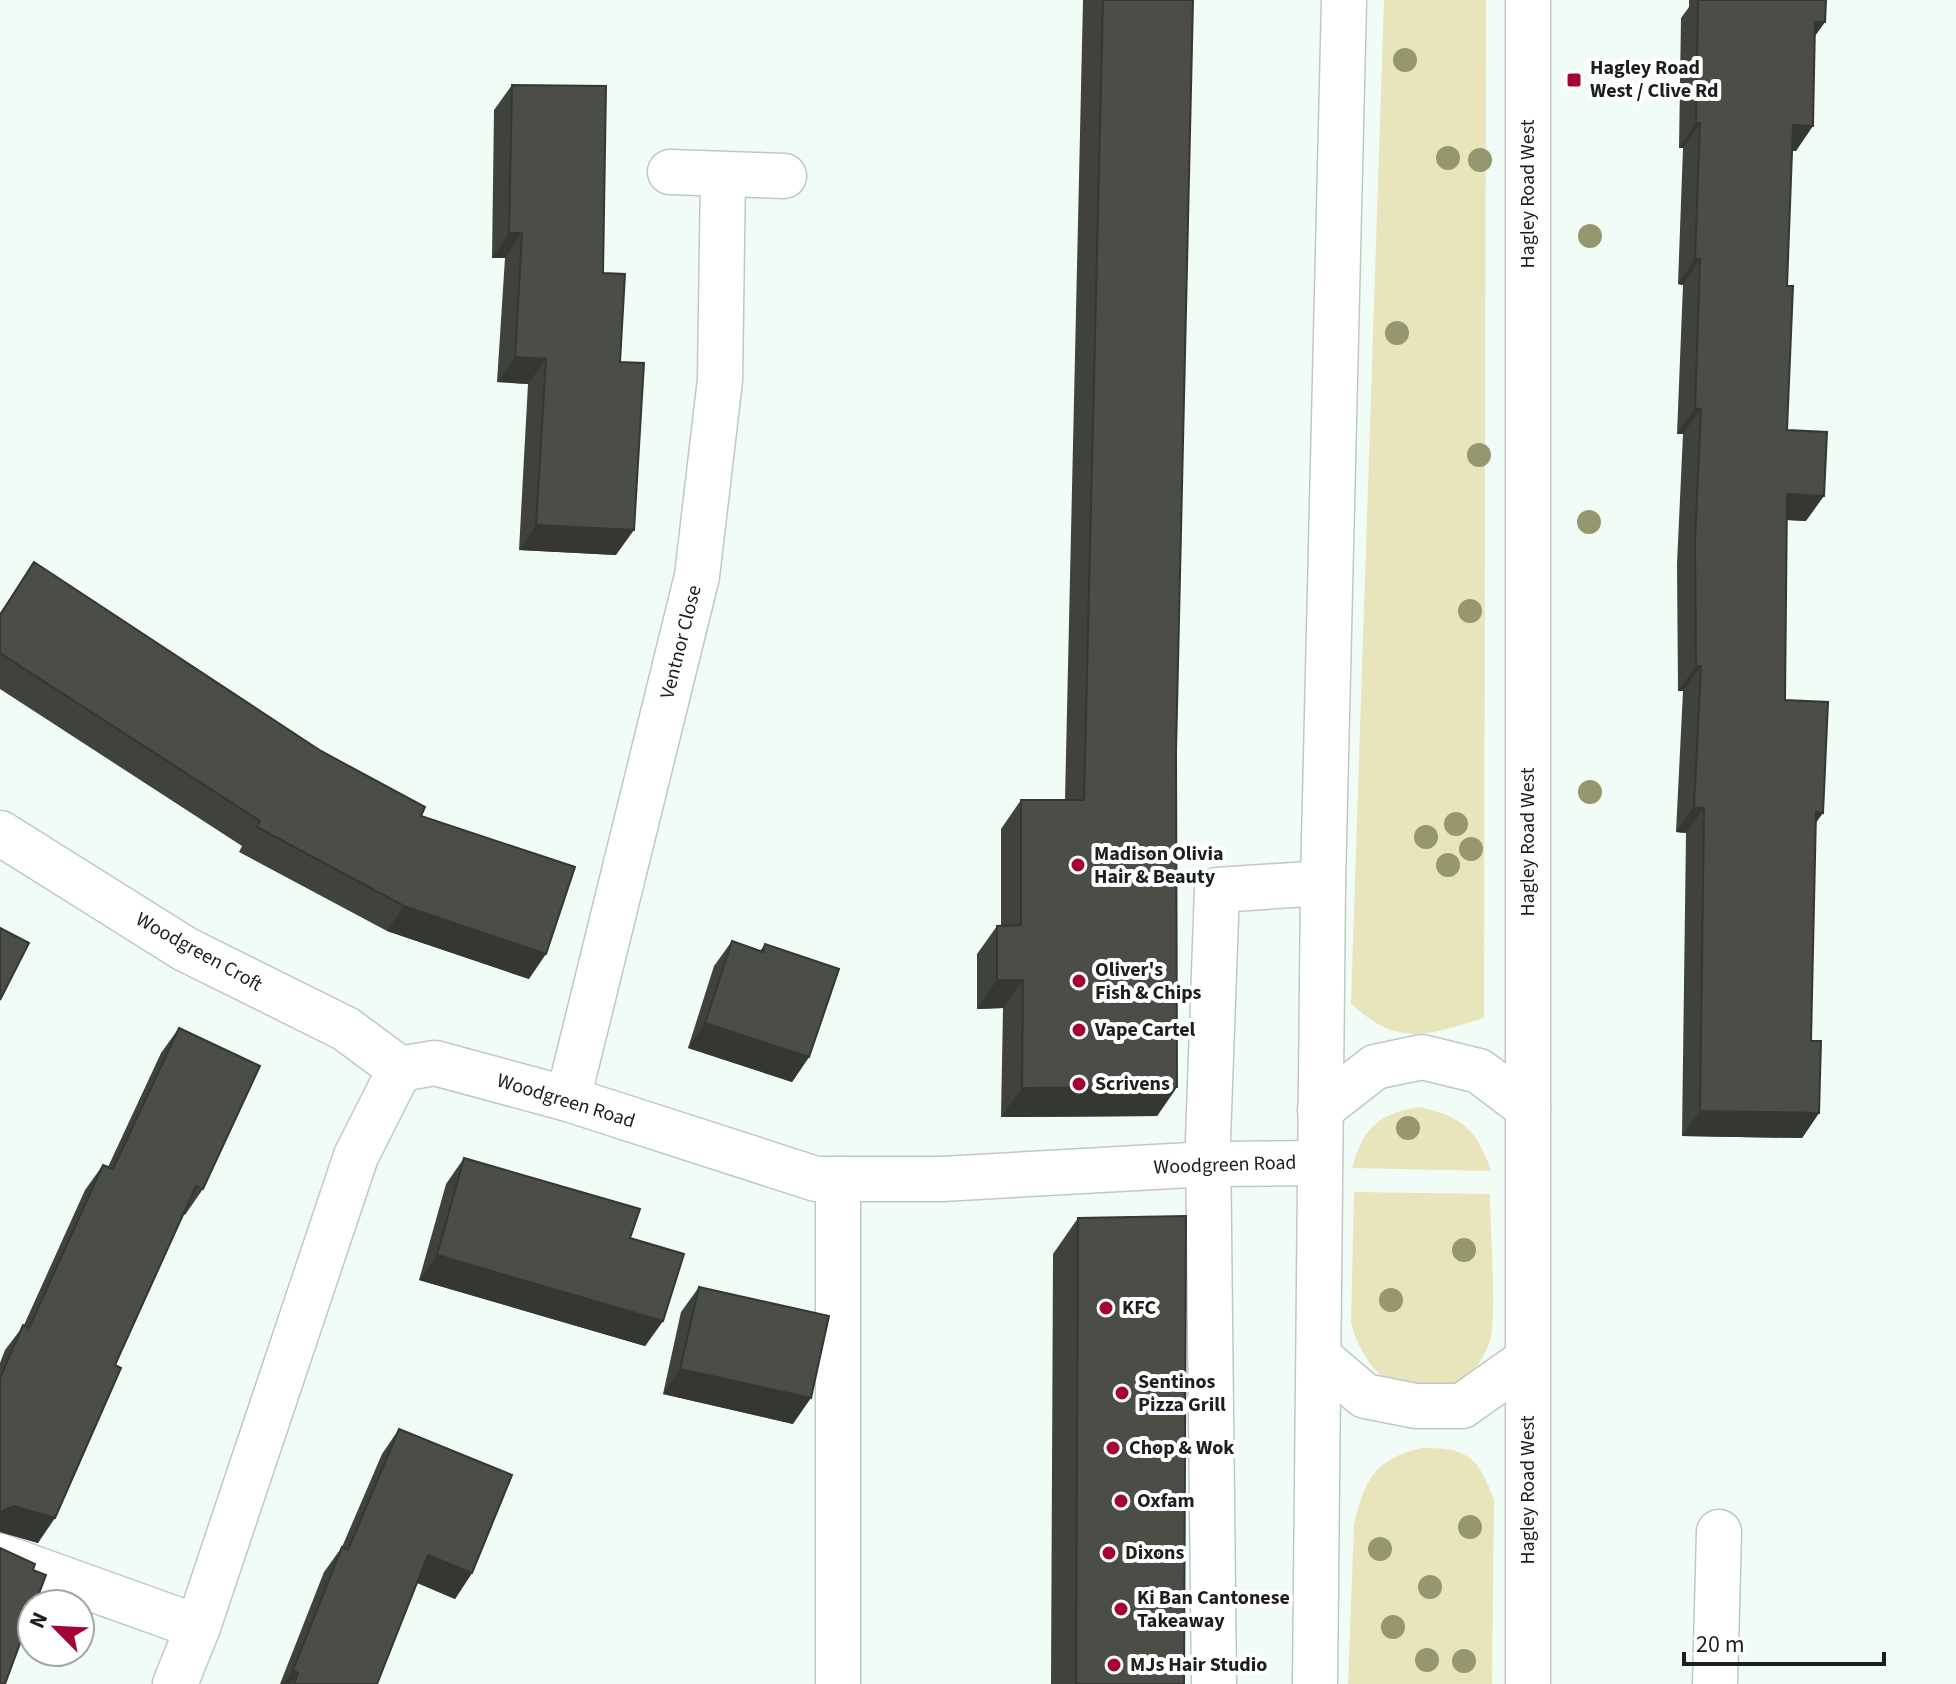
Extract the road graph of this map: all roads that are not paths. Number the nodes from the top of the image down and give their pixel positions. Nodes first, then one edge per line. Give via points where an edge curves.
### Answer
1 (1344, 0) edge
2 (1528, 0) edge
3 (670, 172) dead end
4 (723, 174) junction
5 (784, 176) dead end
6 (0, 833) edge
7 (1323, 883) junction
8 (400, 1069) junction
9 (568, 1099) junction
10 (1528, 1108) junction
11 (1320, 1110) junction
12 (1320, 1163) junction
13 (1208, 1164) junction
14 (838, 1179) junction
15 (1319, 1357) junction
16 (1527, 1360) junction
17 (1719, 1532) dead end
18 (0, 1556) edge
19 (198, 1627) junction
20 (175, 1684) edge
21 (838, 1684) edge
22 (1214, 1684) edge
23 (1315, 1684) edge
24 (1528, 1684) edge
25 (1715, 1684) edge

1 - 7 main road
2 - 10 main road, Hagley Road West
3 - 4 main road
4 - 5 main road
4 - 9 main road, Ventnor Close via 720,380 697,576
6 - 8 main road, Woodgreen Croft via 185,949 346,1029
7 - 11 main road
7 - 13 main road via 1217,890
8 - 9 main road, Woodgreen Road via 435,1063
8 - 19 main road via 356,1156
9 - 14 main road, Woodgreen Road via 816,1179
10 - 11 main road via 1479,1071 1422,1057 1375,1067
10 - 16 main road, Hagley Road West
11 - 12 main road
12 - 13 main road, Woodgreen Road
12 - 15 main road
13 - 14 main road, Woodgreen Road via 942,1179
13 - 22 main road
14 - 21 main road
15 - 16 main road via 1365,1396 1416,1406 1462,1406
15 - 23 main road
16 - 24 main road, Hagley Road West
17 - 25 main road
18 - 19 main road
19 - 20 main road

